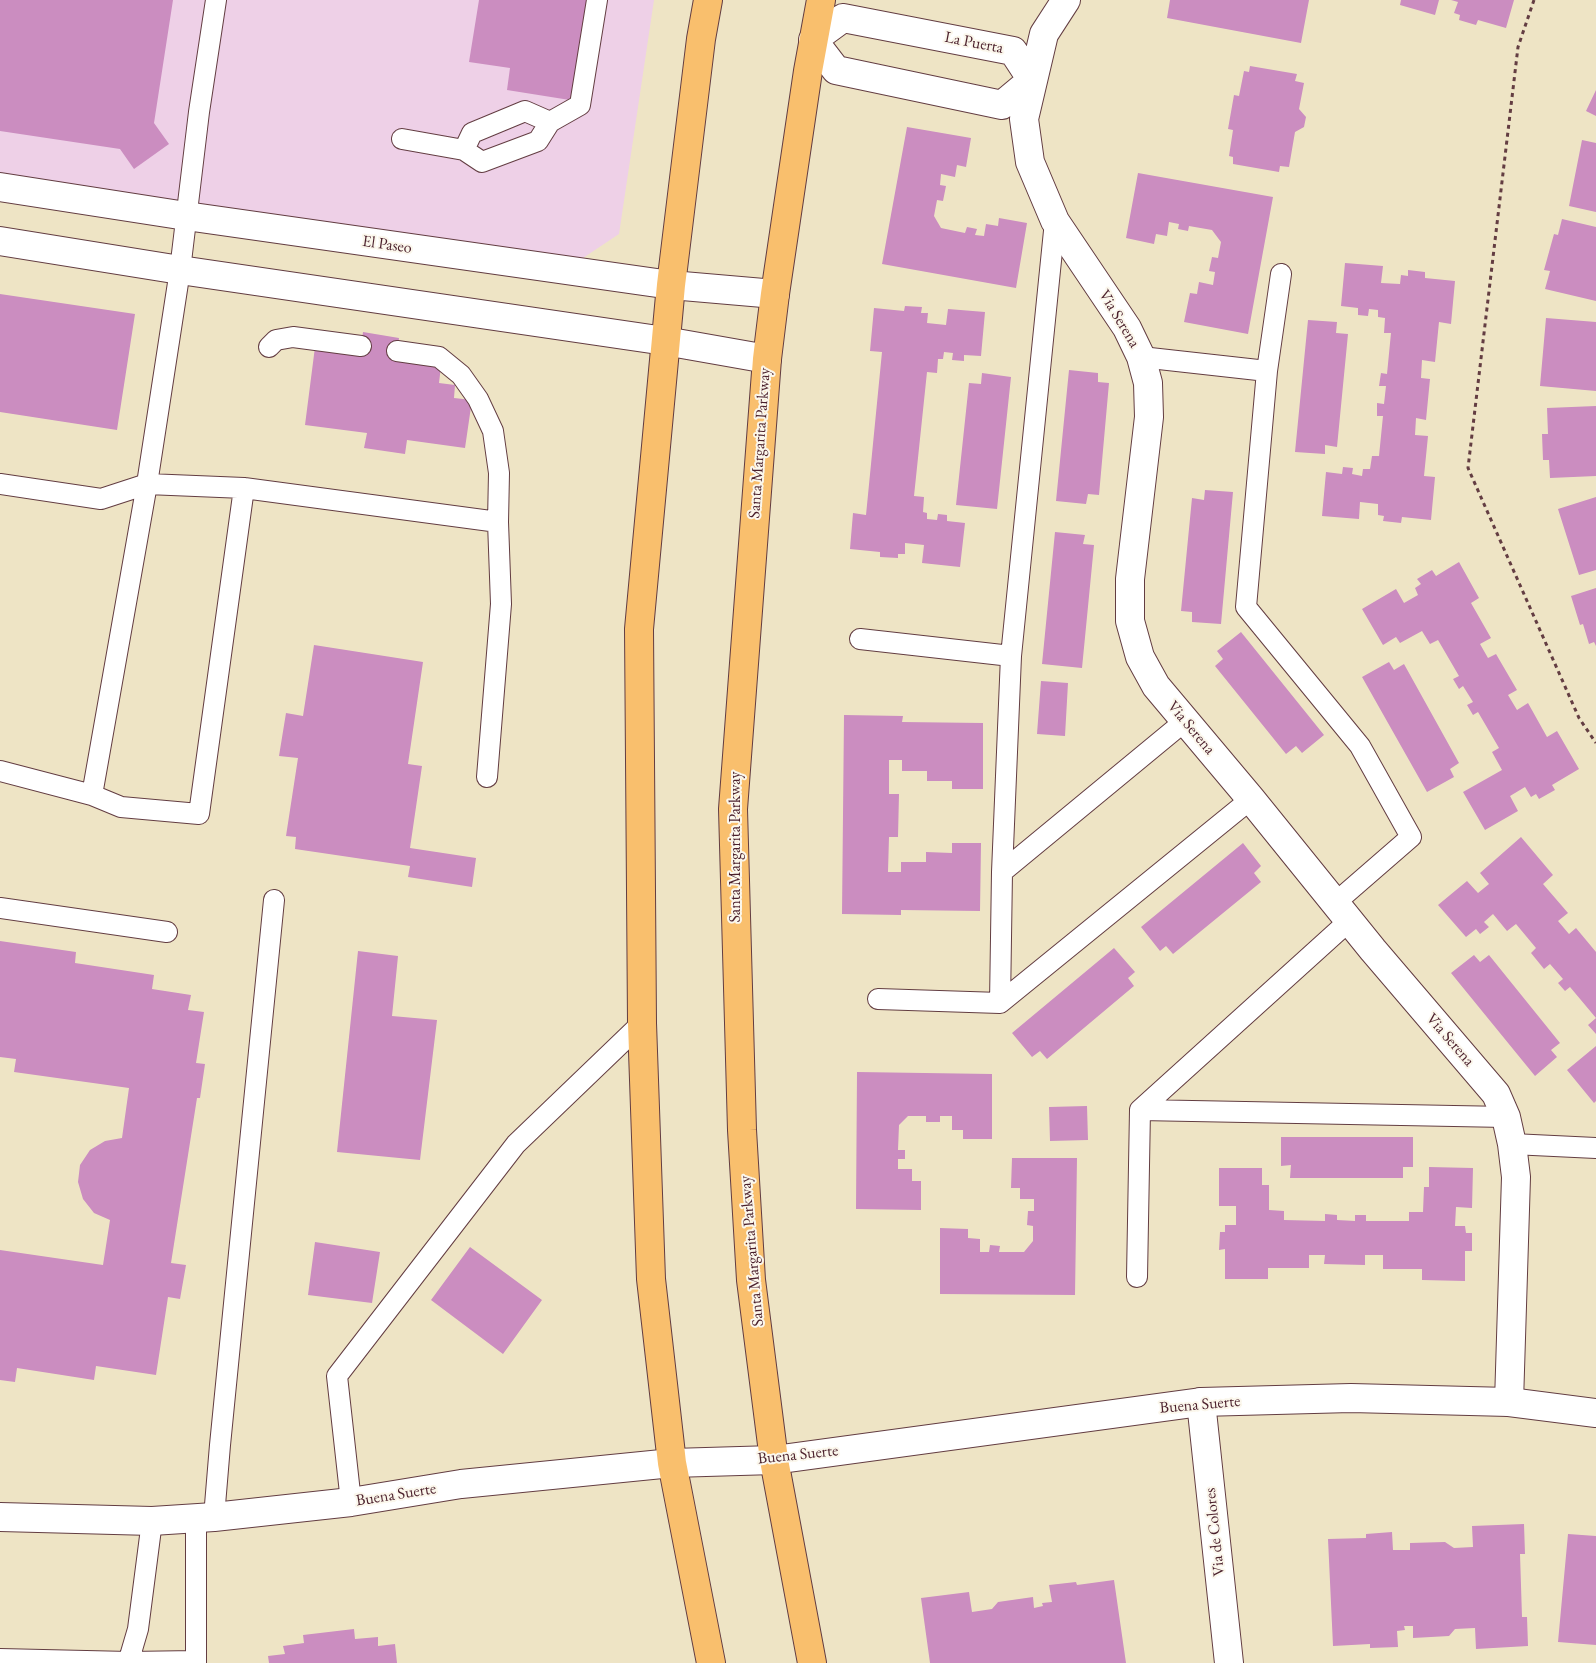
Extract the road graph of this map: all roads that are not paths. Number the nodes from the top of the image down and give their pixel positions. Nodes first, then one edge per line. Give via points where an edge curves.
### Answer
1 (216, 0) edge
2 (597, 0) edge
3 (708, 0) edge
4 (820, 0) edge
5 (1066, 0) edge
6 (813, 40) junction
7 (1032, 80) junction
8 (550, 122) junction
9 (402, 138) dead end
10 (464, 150) junction
11 (0, 187) edge
12 (186, 216) junction
13 (1055, 221) junction
14 (0, 241) edge
15 (180, 270) junction
16 (1281, 274) dead end
17 (671, 285) junction
18 (774, 294) junction
19 (665, 341) junction
20 (270, 346) dead end
21 (361, 346) dead end
22 (397, 352) dead end
23 (1141, 357) junction
24 (767, 359) junction
25 (1267, 371) junction
26 (0, 484) edge
27 (147, 484) junction
28 (244, 488) junction
29 (498, 522) junction
30 (860, 638) dead end
31 (1011, 656) junction
32 (1185, 721) junction
33 (0, 771) edge
34 (486, 777) dead end
35 (92, 795) junction
36 (1251, 799) junction
37 (1002, 872) junction
38 (274, 900) dead end
39 (0, 908) edge
40 (1342, 912) junction
41 (167, 932) dead end
42 (878, 999) dead end
43 (1000, 1003) junction
44 (642, 1023) junction
45 (1140, 1110) junction
46 (1506, 1117) junction
47 (1512, 1144) junction
48 (1596, 1148) edge
49 (1137, 1277) dead end
50 (1202, 1402) junction
51 (1509, 1402) junction
52 (1596, 1413) edge
53 (774, 1460) junction
54 (672, 1463) junction
55 (352, 1502) junction
56 (0, 1517) edge
57 (205, 1518) junction
58 (152, 1521) junction
59 (0, 1659) edge
60 (128, 1662) edge
61 (196, 1662) edge
62 (711, 1663) edge
63 (812, 1663) edge
64 (1229, 1663) edge

1 - 12 lane
2 - 8 lane via 580,105
3 - 17 main road
4 - 6 main road, Santa Margarita Parkway
5 - 7 street, Via Serena via 1044,34
6 - 7 street, La Puerta via 843,18 1013,51
6 - 7 street via 836,70 1002,105
6 - 18 main road, Santa Margarita Parkway
7 - 13 street, Via Serena via 1024,119 1030,162
8 - 10 lane via 525,111 472,133
8 - 10 lane via 538,141 482,162
9 - 10 lane
11 - 12 street, El Paseo
12 - 15 lane
12 - 17 street, El Paseo
13 - 23 street, Via Serena via 1127,328
13 - 31 lane
14 - 15 street
15 - 19 street
15 - 27 lane
16 - 25 lane
17 - 18 street, El Paseo
17 - 19 main road
18 - 24 main road, Santa Margarita Parkway
19 - 24 street
19 - 44 main road via 639,629
20 - 21 lane via 276,340 293,337
22 - 29 lane via 439,357 461,375 478,399 493,431 499,473
23 - 25 lane
23 - 32 street, Via Serena via 1148,383 1149,417 1130,579 1130,621 1140,657 1156,686
24 - 53 main road, Santa Margarita Parkway via 733,809 742,1111 751,1280
25 - 40 lane via 1246,607 1360,746 1410,837
26 - 27 lane via 101,499
27 - 28 lane
27 - 35 lane
28 - 29 lane
28 - 35 lane via 199,814 121,806
29 - 34 lane via 501,604
30 - 31 lane
31 - 37 lane
32 - 36 street, Via Serena
32 - 37 lane
33 - 35 lane
36 - 40 street, Via Serena
36 - 43 lane
37 - 43 lane
38 - 57 lane via 226,1376
39 - 41 lane
40 - 45 lane
40 - 46 street, Via Serena via 1496,1094
42 - 43 lane
44 - 54 main road via 650,1279
44 - 55 lane via 516,1144 337,1376
45 - 46 lane
45 - 49 lane
46 - 47 street, Via Serena
47 - 48 lane
47 - 51 street, Via Serena via 1516,1177
50 - 51 street, Buena Suerte via 1351,1398
50 - 53 street, Buena Suerte
50 - 64 street, Via de Colores
51 - 52 street, Buena Suerte
53 - 54 street, Buena Suerte
53 - 63 main road, Santa Margarita Parkway
54 - 55 street, Buena Suerte via 461,1484
54 - 62 main road
55 - 57 street, Buena Suerte
56 - 58 street, Buena Suerte
57 - 58 street, Buena Suerte
57 - 61 lane
58 - 60 lane via 138,1630
59 - 60 lane
60 - 61 lane

